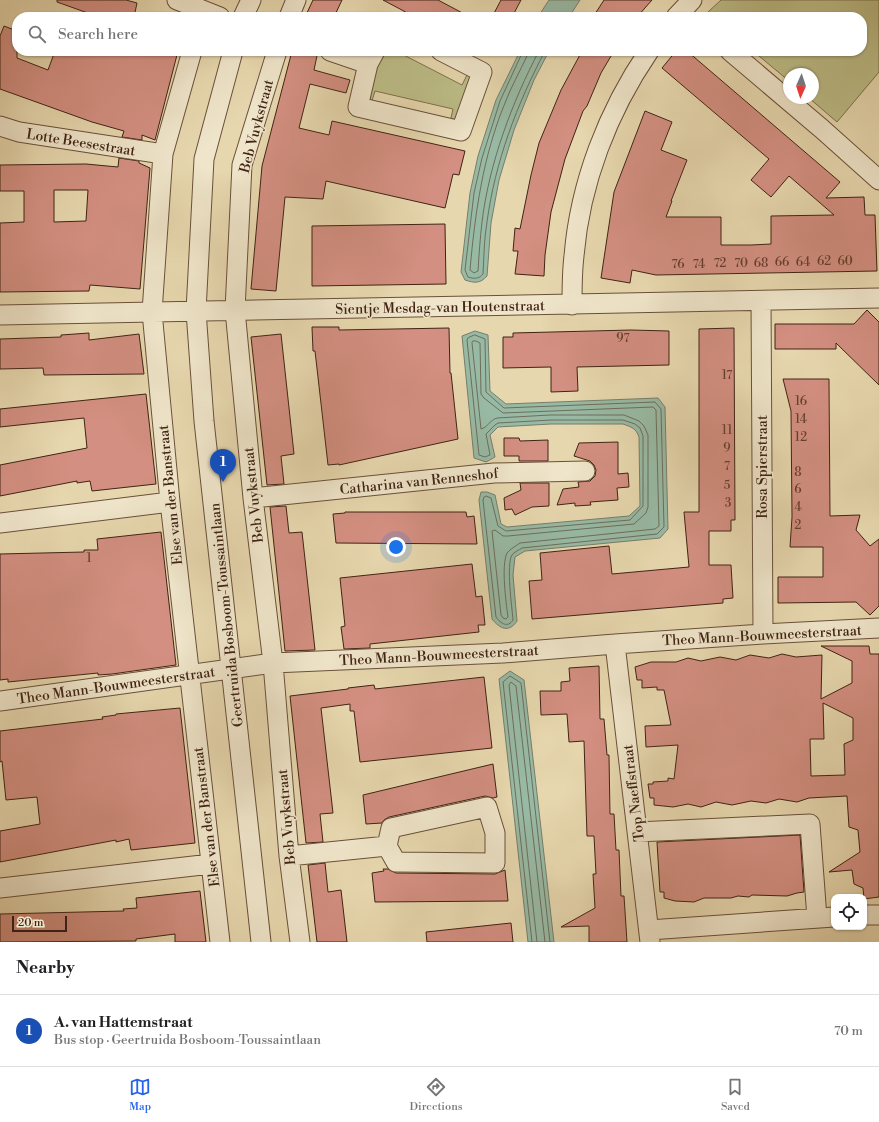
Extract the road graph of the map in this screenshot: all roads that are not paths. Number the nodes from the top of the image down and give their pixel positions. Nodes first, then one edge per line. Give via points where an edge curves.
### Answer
1 (177, 0) edge
2 (251, 0) edge
3 (296, 0) edge
4 (208, 11) edge
5 (245, 12) edge
6 (291, 12) edge
7 (191, 56) edge
8 (232, 56) edge
9 (275, 56) edge
10 (360, 56) edge
11 (451, 56) edge
12 (646, 56) edge
13 (736, 56) edge
14 (372, 58) edge
15 (0, 126) edge
16 (163, 154) junction
17 (879, 180) edge
18 (879, 298) edge
19 (761, 301) junction
20 (572, 305) junction
21 (235, 310) junction
22 (196, 311) junction
23 (152, 312) junction
24 (0, 315) edge
25 (585, 471) dead end
26 (253, 498) junction
27 (170, 502) junction
28 (0, 523) edge
29 (879, 628) edge
30 (763, 634) junction
31 (615, 644) junction
32 (273, 663) junction
33 (230, 669) junction
34 (189, 675) junction
35 (0, 700) edge
36 (637, 832) junction
37 (386, 846) junction
38 (290, 856) junction
39 (212, 864) junction
40 (0, 888) edge
41 (867, 915) edge
42 (879, 915) edge
43 (825, 917) edge
44 (649, 936) edge
45 (220, 942) edge
46 (261, 942) edge
47 (300, 942) edge

1 - 4 street
2 - 5 street
3 - 6 street
7 - 16 street, Else van der Banstraat
8 - 22 street, Geertruida Bosboom-Toussaintlaan via 204,159
9 - 21 street, Beb Vuykstraat via 242,165
10 - 14 street
11 - 14 street via 482,72 461,131 358,107
12 - 20 street via 617,105 589,178 577,229
13 - 17 street
15 - 16 street, Lotte Beesestraat via 19,132
16 - 23 street, Else van der Banstraat
18 - 19 street, Sientje Mesdag-van Houtenstraat
19 - 20 street, Sientje Mesdag-van Houtenstraat
19 - 30 street, Rosa Spierstraat
20 - 21 street, Sientje Mesdag-van Houtenstraat
21 - 22 street, Sientje Mesdag-van Houtenstraat
21 - 26 street, Beb Vuykstraat
22 - 23 street, Sientje Mesdag-van Houtenstraat
22 - 33 street, Geertruida Bosboom-Toussaintlaan via 204,421
23 - 24 street, Sientje Mesdag-van Houtenstraat
23 - 27 street, Else van der Banstraat
25 - 26 street, Catharina van Renneshof via 494,473
26 - 32 street, Beb Vuykstraat
27 - 28 street
27 - 34 street, Else van der Banstraat
29 - 30 street, Theo Mann-Bouwmeesterstraat
30 - 31 street, Theo Mann-Bouwmeesterstraat
31 - 32 street, Theo Mann-Bouwmeesterstraat via 503,654
31 - 36 street, Top Naeffstraat
32 - 33 street, Theo Mann-Bouwmeesterstraat
32 - 38 street, Beb Vuykstraat
33 - 34 street, Theo Mann-Bouwmeesterstraat
33 - 46 street, Geertruida Bosboom-Toussaintlaan
34 - 35 street, Theo Mann-Bouwmeesterstraat
34 - 39 street, Else van der Banstraat
36 - 43 street via 810,824
36 - 44 street, Top Naeffstraat
37 - 37 street via 396,862 495,863 495,833 487,807 392,828
37 - 38 street
38 - 47 street, Beb Vuykstraat
39 - 40 street
39 - 45 street, Else van der Banstraat
41 - 42 street
43 - 44 street

